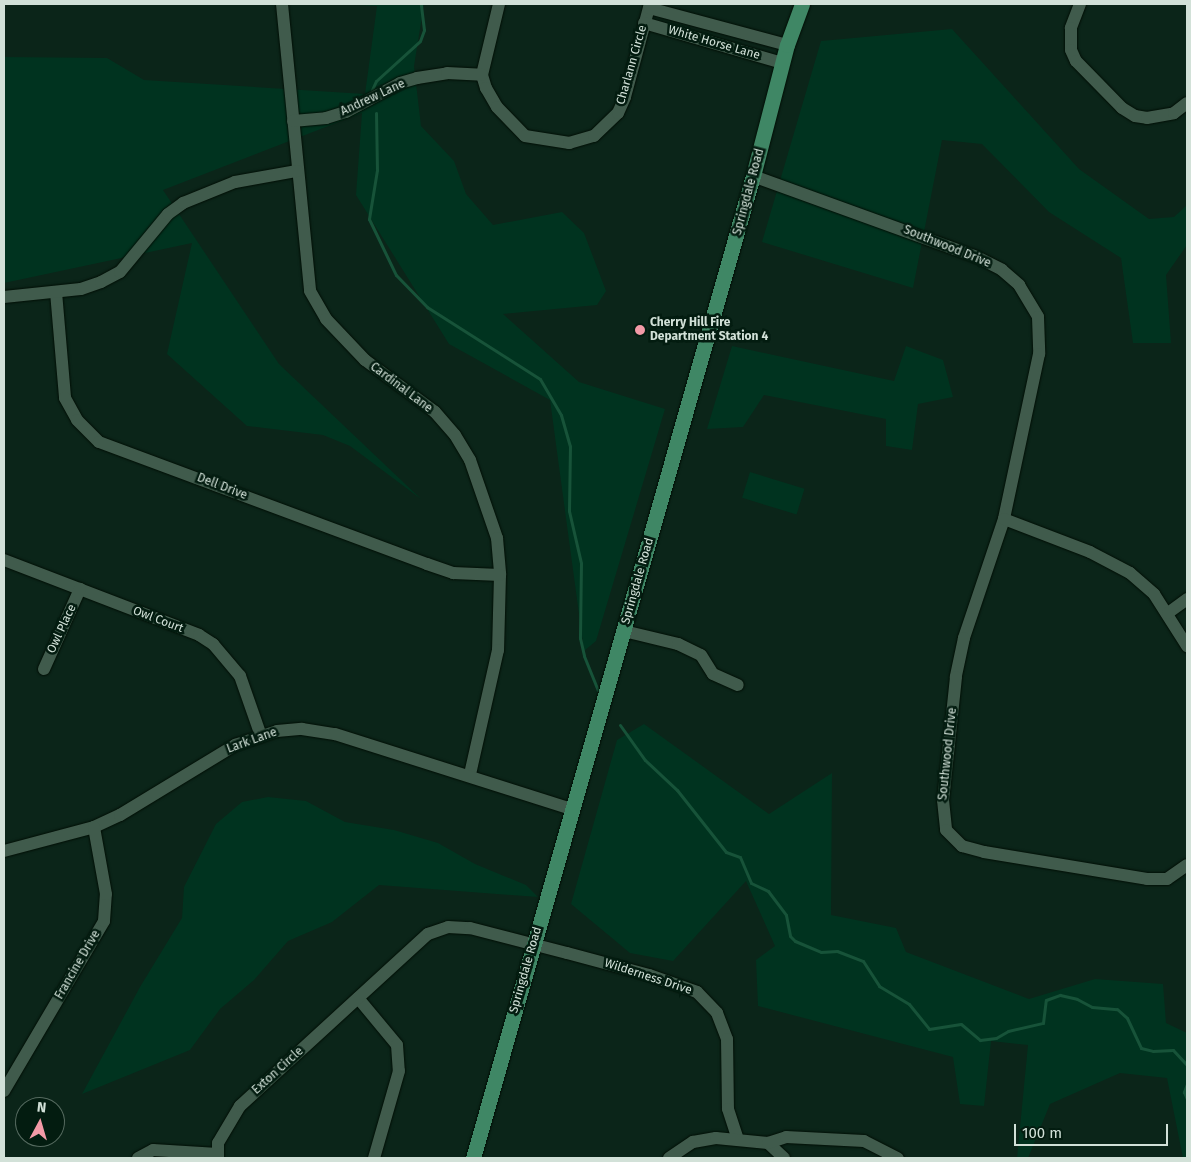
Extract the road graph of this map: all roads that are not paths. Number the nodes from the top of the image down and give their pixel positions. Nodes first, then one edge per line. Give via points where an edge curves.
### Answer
1 (282, 4) edge
2 (499, 4) edge
3 (802, 4) edge
4 (1080, 4) edge
5 (650, 6) edge
6 (644, 23) junction
7 (787, 46) junction
8 (783, 63) junction
9 (482, 75) junction
10 (1187, 103) edge
11 (293, 121) junction
12 (297, 171) junction
13 (753, 176) junction
14 (56, 292) junction
15 (4, 297) edge
16 (1004, 518) junction
17 (4, 560) edge
18 (500, 576) junction
19 (80, 590) junction
20 (1187, 599) edge
21 (1168, 613) junction
22 (624, 631) junction
23 (1187, 646) edge
24 (44, 669) dead end
25 (738, 685) dead end
26 (261, 736) junction
27 (470, 774) junction
28 (571, 809) junction
29 (94, 827) junction
30 (4, 851) edge
31 (1187, 865) edge
32 (533, 944) junction
33 (358, 998) junction
34 (4, 1091) edge
35 (738, 1139) junction
36 (768, 1143) junction
37 (218, 1156) edge
38 (138, 1158) edge
39 (374, 1158) edge
40 (473, 1158) edge
41 (669, 1158) edge
42 (784, 1158) edge
43 (898, 1158) edge

1 - 11 street, Cardinal Lane
2 - 9 street
3 - 7 main road, Springdale Road
4 - 10 street via 1071,28 1071,50 1076,61 1122,108 1135,116 1147,118 1174,113
5 - 6 street, Charlann Circle
5 - 7 street, White Horse Lane
6 - 8 street, White Horse Lane
6 - 9 street, Charlann Circle via 618,113 606,126 582,141 569,143 525,136 496,107
7 - 8 main road, Springdale Road
8 - 13 main road, Springdale Road
9 - 11 street, Andrew Lane via 447,73 417,78 400,83 339,114
11 - 12 street, Cardinal Lane
12 - 14 street via 235,182 204,192 168,214 120,272 81,289
12 - 18 street, Cardinal Lane via 310,290 326,319 365,360 435,412 455,435 470,460 492,515
13 - 16 street, Southwood Drive via 977,257 1002,270 1027,296 1038,317 1039,354
13 - 22 main road, Springdale Road
14 - 15 street
14 - 18 street, Dell Drive via 65,398 77,420 99,442 453,573
16 - 21 street via 1090,552 1130,573 1154,594
16 - 31 street, Southwood Drive via 964,638 956,677 943,800 946,830 962,846 984,852 1147,879 1167,879 1178,875
17 - 19 street, Owl Court
18 - 27 street, Cardinal Lane via 498,650
19 - 24 street, Owl Place
19 - 26 street, Owl Court via 199,635 213,644 240,676
20 - 21 street
21 - 23 street
22 - 25 street via 678,644 701,655 713,674
22 - 28 main road, Springdale Road
26 - 27 street, Lark Lane via 302,729 335,734
26 - 29 street, Lark Lane via 235,744 120,815
27 - 28 street, Lark Lane
28 - 32 main road, Springdale Road
29 - 30 street, Lark Lane
29 - 34 street, Francine Drive via 106,894 104,921
32 - 33 street, Exton Circle via 470,928 448,926 428,934
32 - 35 street, Wilderness Drive via 658,978 697,992 709,1002 727,1039 728,1110
32 - 40 main road, Springdale Road
33 - 37 street, Exton Circle via 240,1106 218,1143
33 - 39 street via 397,1045 398,1053 399,1071
35 - 36 street
35 - 41 street via 693,1142
36 - 42 street
36 - 43 street via 786,1137 864,1141
37 - 38 street via 153,1150

